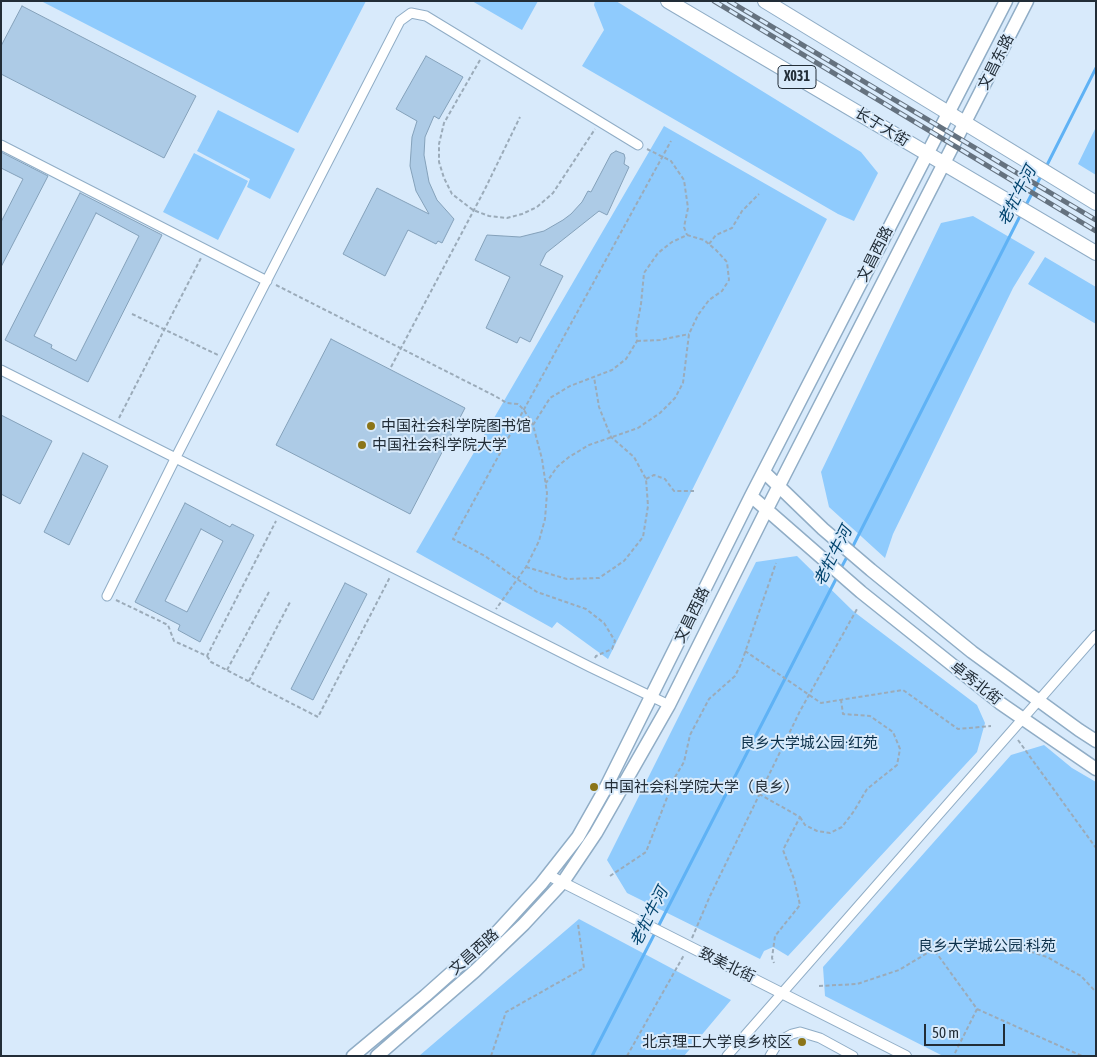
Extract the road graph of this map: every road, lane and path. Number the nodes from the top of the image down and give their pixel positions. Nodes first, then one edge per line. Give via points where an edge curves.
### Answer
1 (668, 1) edge
2 (766, 1) edge
3 (1006, 1) edge
4 (1027, 1) edge
5 (484, 52) junction
6 (948, 113) junction
7 (520, 117) dead end
8 (600, 121) junction
9 (965, 123) junction
10 (671, 141) dead end
11 (1, 145) edge
12 (638, 145) joint
13 (926, 154) junction
14 (663, 157) junction
15 (944, 164) junction
16 (759, 194) dead end
17 (1096, 203) edge
18 (473, 210) junction
19 (687, 235) junction
20 (709, 244) junction
21 (206, 249) junction
22 (1096, 253) edge
23 (267, 281) junction
24 (132, 314) dead end
25 (165, 329) junction
26 (689, 334) junction
27 (637, 341) junction
28 (401, 347) junction
29 (227, 359) junction
30 (391, 367) dead end
31 (1, 370) edge
32 (594, 377) junction
33 (524, 410) junction
34 (533, 425) junction
35 (115, 427) junction
36 (611, 437) junction
37 (176, 457) junction
38 (764, 472) junction
39 (646, 479) junction
40 (546, 483) junction
41 (779, 487) junction
42 (694, 491) dead end
43 (751, 496) junction
44 (767, 509) junction
45 (281, 511) junction
46 (776, 563) dead end
47 (526, 567) junction
48 (395, 568) junction
49 (517, 579) junction
50 (269, 592) dead end
51 (107, 596) joint
52 (290, 602) dead end
53 (857, 609) dead end
54 (491, 617) junction
55 (1096, 635) edge
56 (745, 650) junction
57 (207, 656) junction
58 (590, 667) junction
59 (227, 670) junction
60 (249, 681) junction
61 (809, 694) junction
62 (652, 697) junction
63 (841, 700) junction
64 (1039, 701) junction
65 (669, 705) junction
66 (1023, 719) junction
67 (991, 726) dead end
68 (1012, 732) junction
69 (1096, 741) edge
70 (1096, 769) edge
71 (759, 794) junction
72 (800, 817) junction
73 (1096, 848) edge
74 (548, 875) junction
75 (610, 876) dead end
76 (562, 882) junction
77 (578, 924) dead end
78 (686, 945) junction
79 (935, 951) junction
80 (774, 962) dead end
81 (819, 986) dead end
82 (782, 992) junction
83 (1096, 992) edge
84 (977, 1009) junction
85 (954, 1055) edge
86 (353, 1056) edge
87 (377, 1056) edge
88 (491, 1056) edge
89 (627, 1056) edge
90 (727, 1056) edge
91 (770, 1056) edge
92 (854, 1056) edge
93 (906, 1056) edge
94 (1082, 1056) edge

1 - 13 main road, 长于大街 / X031
2 - 6 main road
3 - 6 main road, 文昌东路
4 - 9 main road, 文昌东路
5 - 8 street
5 - 18 path via 444,123 439,144 439,162 452,194
5 - 23 street via 426,16 411,13 400,21
6 - 9 main road
6 - 13 main road, 文昌西路
7 - 18 path
8 - 12 street
8 - 18 path via 554,193 536,206 507,218
9 - 15 main road, 文昌西路
9 - 17 main road
10 - 14 path
11 - 21 street
12 - 14 path
13 - 15 main road, 长于大街 / X031
13 - 38 main road, 文昌西路
14 - 19 path via 684,180 688,208 684,227
14 - 33 path
15 - 22 main road, 长于大街 / X031
15 - 41 main road, 文昌西路
16 - 20 path via 742,211 732,228 716,235
18 - 28 path
19 - 20 path
19 - 27 path via 658,253 644,273
20 - 26 path via 727,262 729,280 722,291 709,300
21 - 23 street
21 - 25 path
23 - 28 path
23 - 29 street
24 - 25 path
25 - 29 path
25 - 35 path
26 - 27 path
26 - 36 path via 683,383 675,398 638,428
27 - 32 path via 626,360
28 - 30 path
28 - 33 path via 506,403 518,404
29 - 37 street
31 - 35 street
32 - 34 path via 550,398
32 - 36 path via 599,407
33 - 34 path
33 - 49 path via 453,539 486,556
34 - 40 path
35 - 37 street
36 - 39 path via 634,457
36 - 40 path via 588,445 569,457
37 - 45 street
37 - 51 street
38 - 41 main road, 卓秀北街
38 - 43 main road, 文昌西路
39 - 42 path via 654,475 664,479 674,491
39 - 47 path via 648,506 643,537 624,561 599,578 567,579
40 - 47 path via 545,519 539,541
41 - 44 main road, 文昌西路
41 - 64 main road, 卓秀北街 via 871,570 972,652
43 - 44 main road, 卓秀北街
43 - 62 main road, 文昌西路
44 - 65 main road, 文昌西路
44 - 66 main road, 卓秀北街 via 861,592
45 - 48 street
45 - 57 path
46 - 56 path
47 - 49 path
48 - 54 street
48 - 60 path via 318,717
49 - 54 path
49 - 58 path via 537,592 586,609 604,623 615,641 612,649 596,656
50 - 59 path
51 - 57 path via 168,625 174,641
52 - 60 path
53 - 61 path
54 - 58 street
55 - 64 street
56 - 61 path
56 - 75 path via 735,676 709,699 690,734 684,762 646,852
57 - 59 path via 211,662
58 - 62 street
59 - 60 path
61 - 63 path via 821,703
61 - 71 path
62 - 65 street
62 - 74 main road, 文昌西路 via 578,837
63 - 67 path via 902,690 958,729
63 - 72 path via 843,714 870,716 893,732 900,749 897,765 867,789 842,827 830,832 817,831 805,825
64 - 66 street
64 - 69 main road, 卓秀北街
65 - 76 main road, 文昌西路 via 612,807
66 - 68 street
66 - 70 main road, 卓秀北街
68 - 73 path
68 - 82 street
71 - 72 path
71 - 78 path
72 - 80 path via 784,850 800,905 775,936
74 - 76 street, 致美北街
74 - 86 main road, 文昌西路 via 498,931
76 - 78 street, 致美北街
76 - 87 main road, 文昌西路 via 475,971
77 - 88 path via 584,968 506,1012
78 - 82 street, 致美北街
78 - 89 path
79 - 81 path via 899,970 857,984
79 - 83 path via 964,944 1003,943 1047,956 1081,976
79 - 84 path
82 - 90 street
82 - 93 street, 致美北街
84 - 85 path
84 - 94 path
91 - 92 street via 779,1041 800,1032 820,1038

